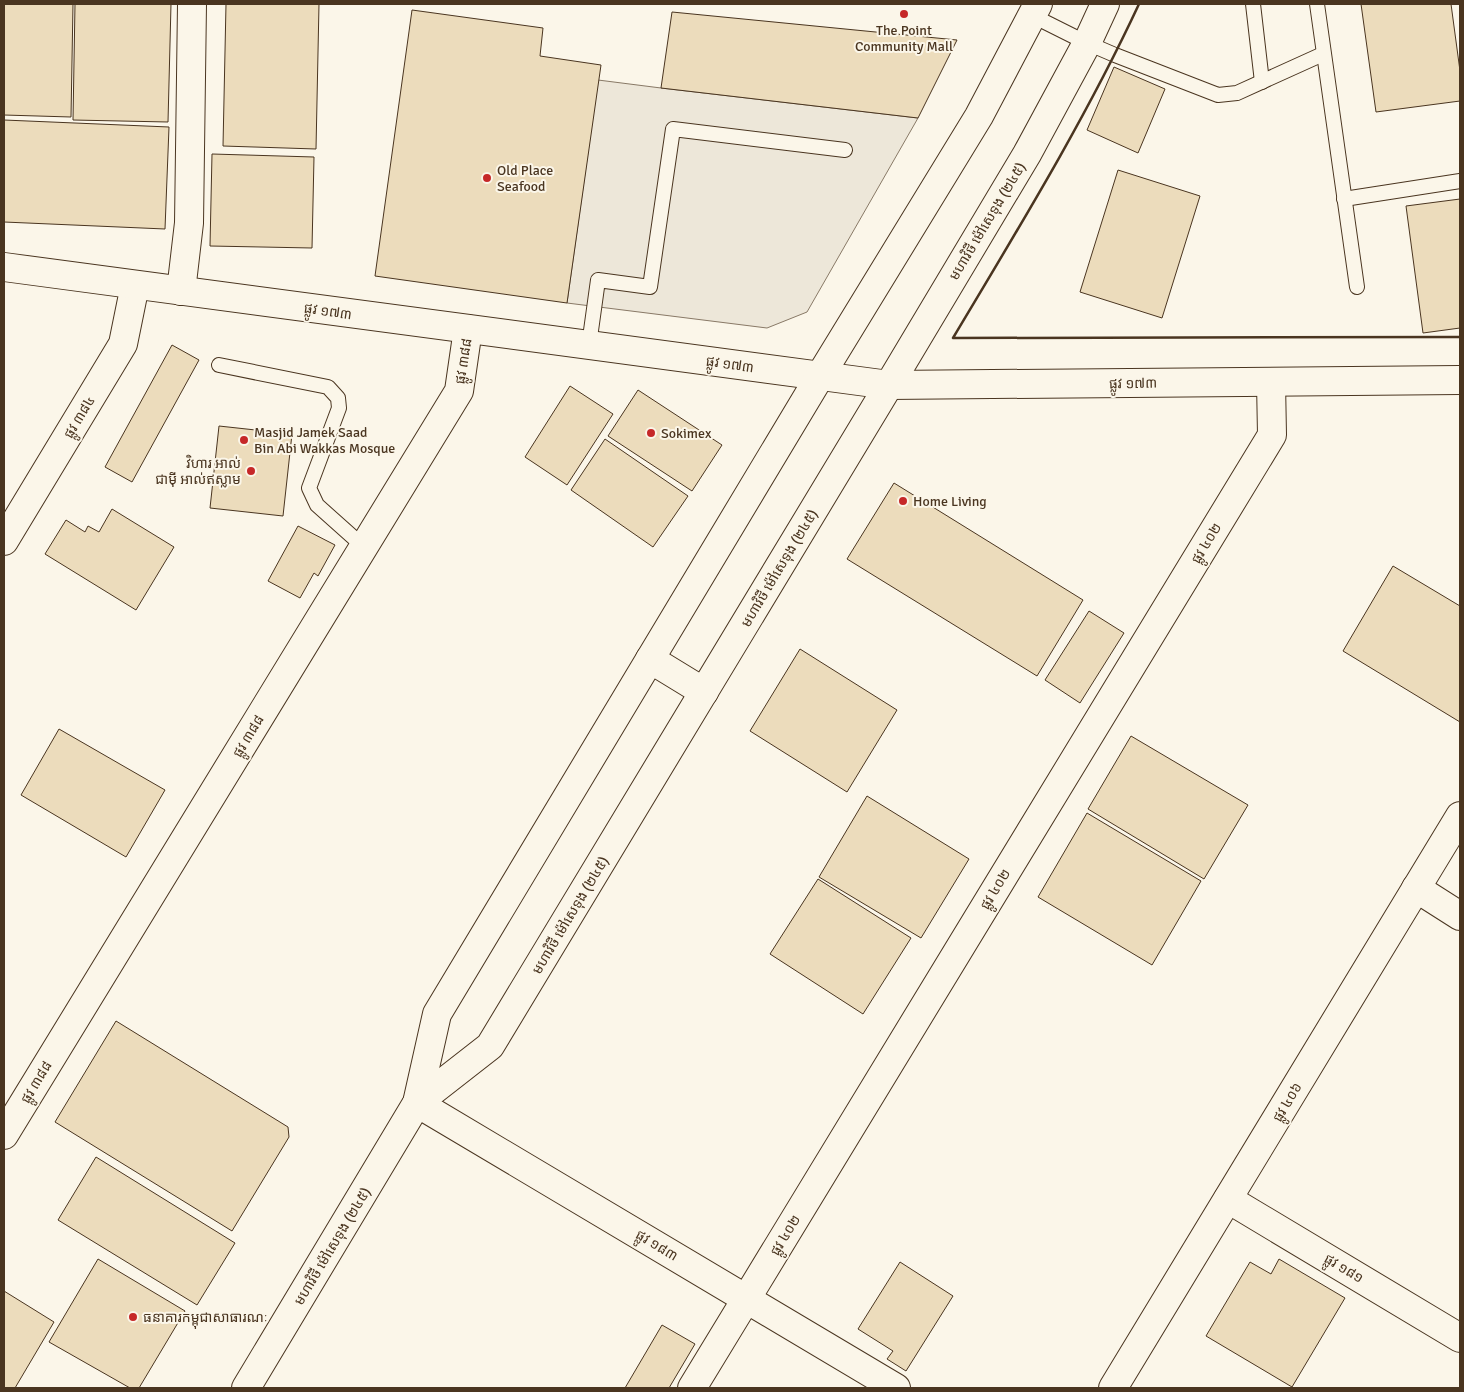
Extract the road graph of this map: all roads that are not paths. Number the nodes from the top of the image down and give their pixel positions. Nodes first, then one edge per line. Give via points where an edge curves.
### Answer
1 (192, 4) edge
2 (1105, 4) edge
3 (1252, 4) edge
4 (1317, 4) edge
5 (1036, 10) edge
6 (1087, 43) junction
7 (1323, 54) junction
8 (1262, 82) junction
9 (845, 150) dead end
10 (1460, 181) edge
11 (1344, 199) junction
12 (4, 267) edge
13 (136, 284) junction
14 (1357, 287) dead end
15 (181, 291) junction
16 (468, 329) junction
17 (588, 345) junction
18 (219, 365) dead end
19 (820, 376) junction
20 (1460, 380) edge
21 (1271, 382) junction
22 (889, 386) junction
23 (4, 541) edge
24 (364, 547) junction
25 (650, 659) junction
26 (704, 692) junction
27 (1460, 816) edge
28 (1416, 888) junction
29 (1460, 916) edge
30 (417, 1103) junction
31 (4, 1135) edge
32 (1228, 1199) junction
33 (746, 1298) junction
34 (1460, 1338) edge
35 (246, 1388) edge
36 (692, 1388) edge
37 (896, 1388) edge
38 (1113, 1388) edge

1 - 15 street via 189,223
2 - 6 street, មហាវិថី ម៉ៅសេទុង (២៤៥)
3 - 8 lane
4 - 7 lane
5 - 6 lane
5 - 19 street, មហាវិថី ម៉ៅសេទុង (២៤៥) via 979,116
6 - 8 lane via 1218,95 1237,93
6 - 22 street, មហាវិថី ម៉ៅសេទុង (២៤៥) via 1027,154
7 - 8 lane
7 - 11 lane
9 - 17 lane via 672,129 650,287 598,280
10 - 11 lane
11 - 14 lane
12 - 13 street, ផ្លូវ ១៧៣
13 - 15 street, ផ្លូវ ១៧៣
13 - 23 street, ផ្លូវ ៣៨៤ via 123,344
15 - 16 street, ផ្លូវ ១៧៣
16 - 17 street, ផ្លូវ ១៧៣
16 - 24 street, ផ្លូវ ៣៨៨ via 459,391
17 - 19 street, ផ្លូវ ១៧៣
18 - 24 lane via 328,387 338,398 339,408 309,488 317,505
19 - 22 street, ផ្លូវ ១៧៣
19 - 25 street, មហាវិថី ម៉ៅសេទុង (២៤៥)
20 - 21 street, ផ្លូវ ១៧៣
21 - 22 street, ផ្លូវ ១៧៣
21 - 33 street, ផ្លូវ ៤០២ via 1272,435
22 - 26 street, មហាវិថី ម៉ៅសេទុង (២៤៥)
24 - 31 street, ផ្លូវ ៣៨៨
25 - 26 street
25 - 30 street, មហាវិថី ម៉ៅសេទុង (២៤៥) via 437,1014
26 - 30 street, មហាវិថី ម៉ៅសេទុង (២៤៥) via 490,1046
27 - 28 street, ផ្លូវ ៤០៦
28 - 29 street
28 - 32 street, ផ្លូវ ៤០៦
30 - 33 street, ផ្លូវ ១៨៣
30 - 35 street, មហាវិថី ម៉ៅសេទុង (២៤៥)
32 - 34 street, ផ្លូវ ១៨១
32 - 38 street, ផ្លូវ ៤០៦
33 - 36 street, ផ្លូវ ៤០២
33 - 37 street, ផ្លូវ ១៨៣

